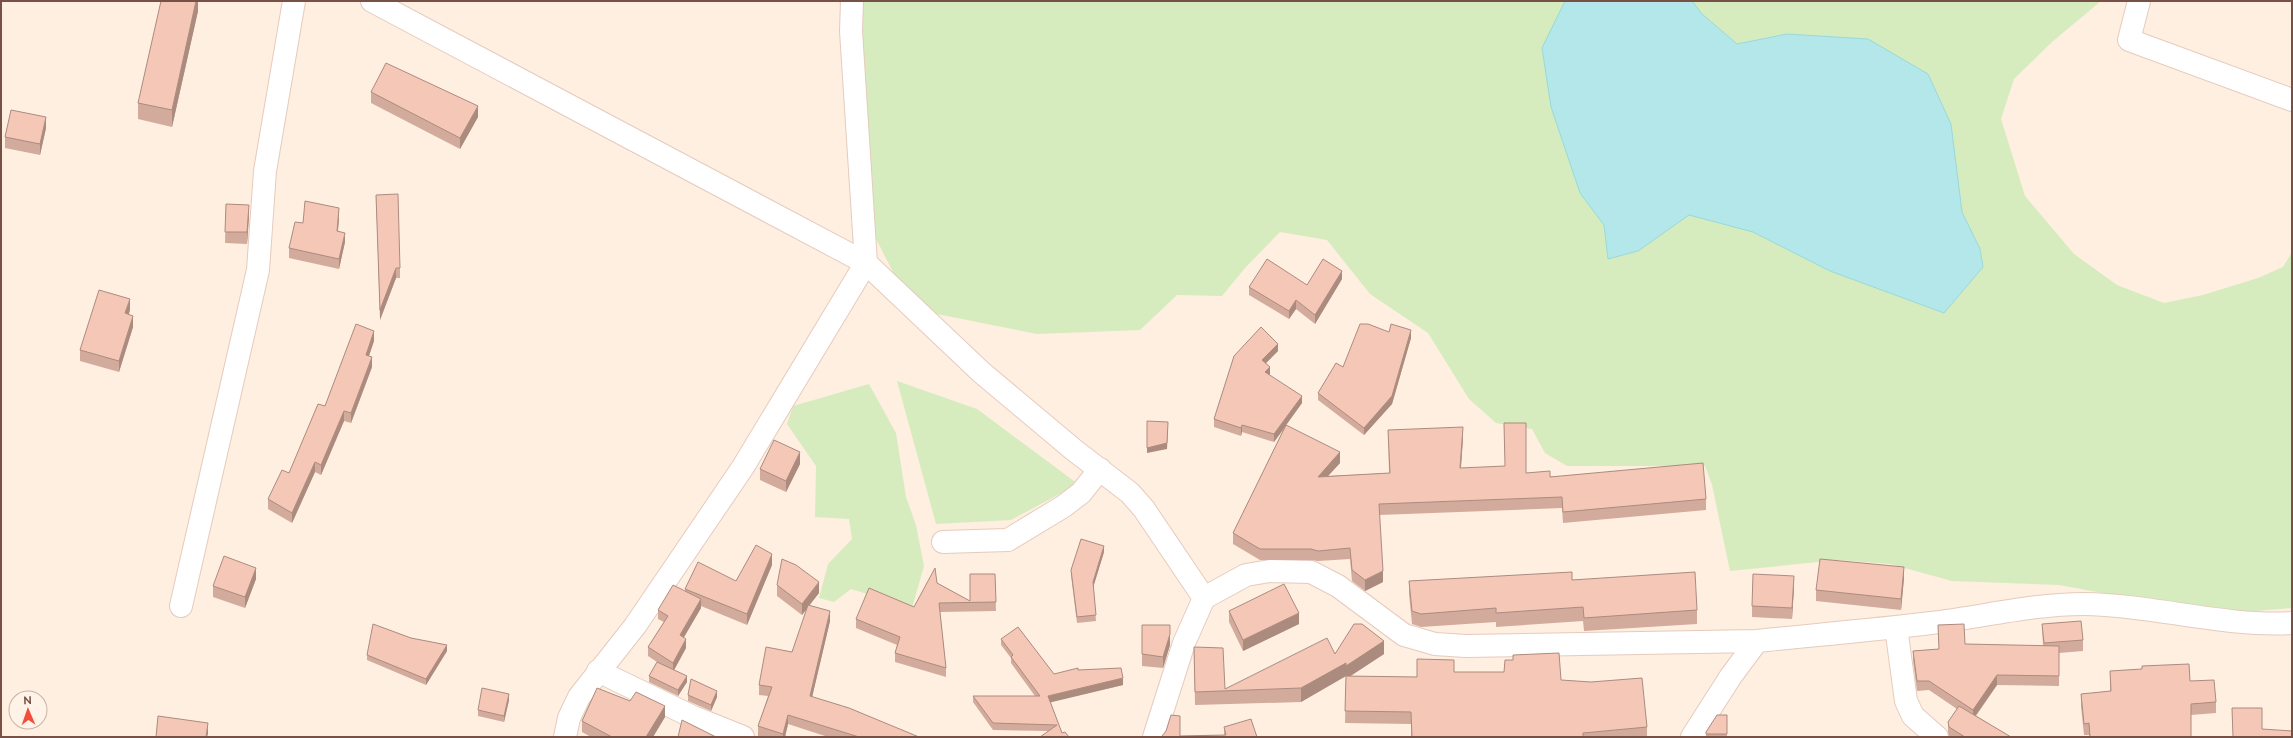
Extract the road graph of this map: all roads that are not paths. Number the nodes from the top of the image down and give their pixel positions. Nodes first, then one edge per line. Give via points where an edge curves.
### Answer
1 (294, 1) edge
2 (372, 1) edge
3 (852, 1) edge
4 (2139, 1) edge
5 (2292, 99) edge
6 (866, 263) junction
7 (1100, 469) junction
8 (943, 542) dead end
9 (1204, 598) junction
10 (181, 606) dead end
11 (2292, 623) edge
12 (1896, 626) junction
13 (1757, 641) junction
14 (598, 671) junction
15 (565, 737) edge
16 (744, 737) edge
17 (1154, 737) edge
18 (1692, 737) edge
19 (1937, 737) edge

1 - 10 street via 265,171 258,270
2 - 6 street
3 - 6 street via 851,31
4 - 5 street via 2129,40
6 - 7 street via 981,372
6 - 14 street via 743,467 635,626
7 - 8 street via 1081,493 1008,540
7 - 9 street via 1130,493 1144,509
9 - 13 street via 1246,575 1258,572 1311,572 1338,586 1404,634 1435,644 1466,646
9 - 17 street via 1184,643
11 - 12 street via 2214,620 2114,605 2084,604 2044,605
12 - 13 street
12 - 19 street via 1906,701 1913,716
13 - 18 street
14 - 15 street via 578,698 569,718
14 - 16 street via 693,717

